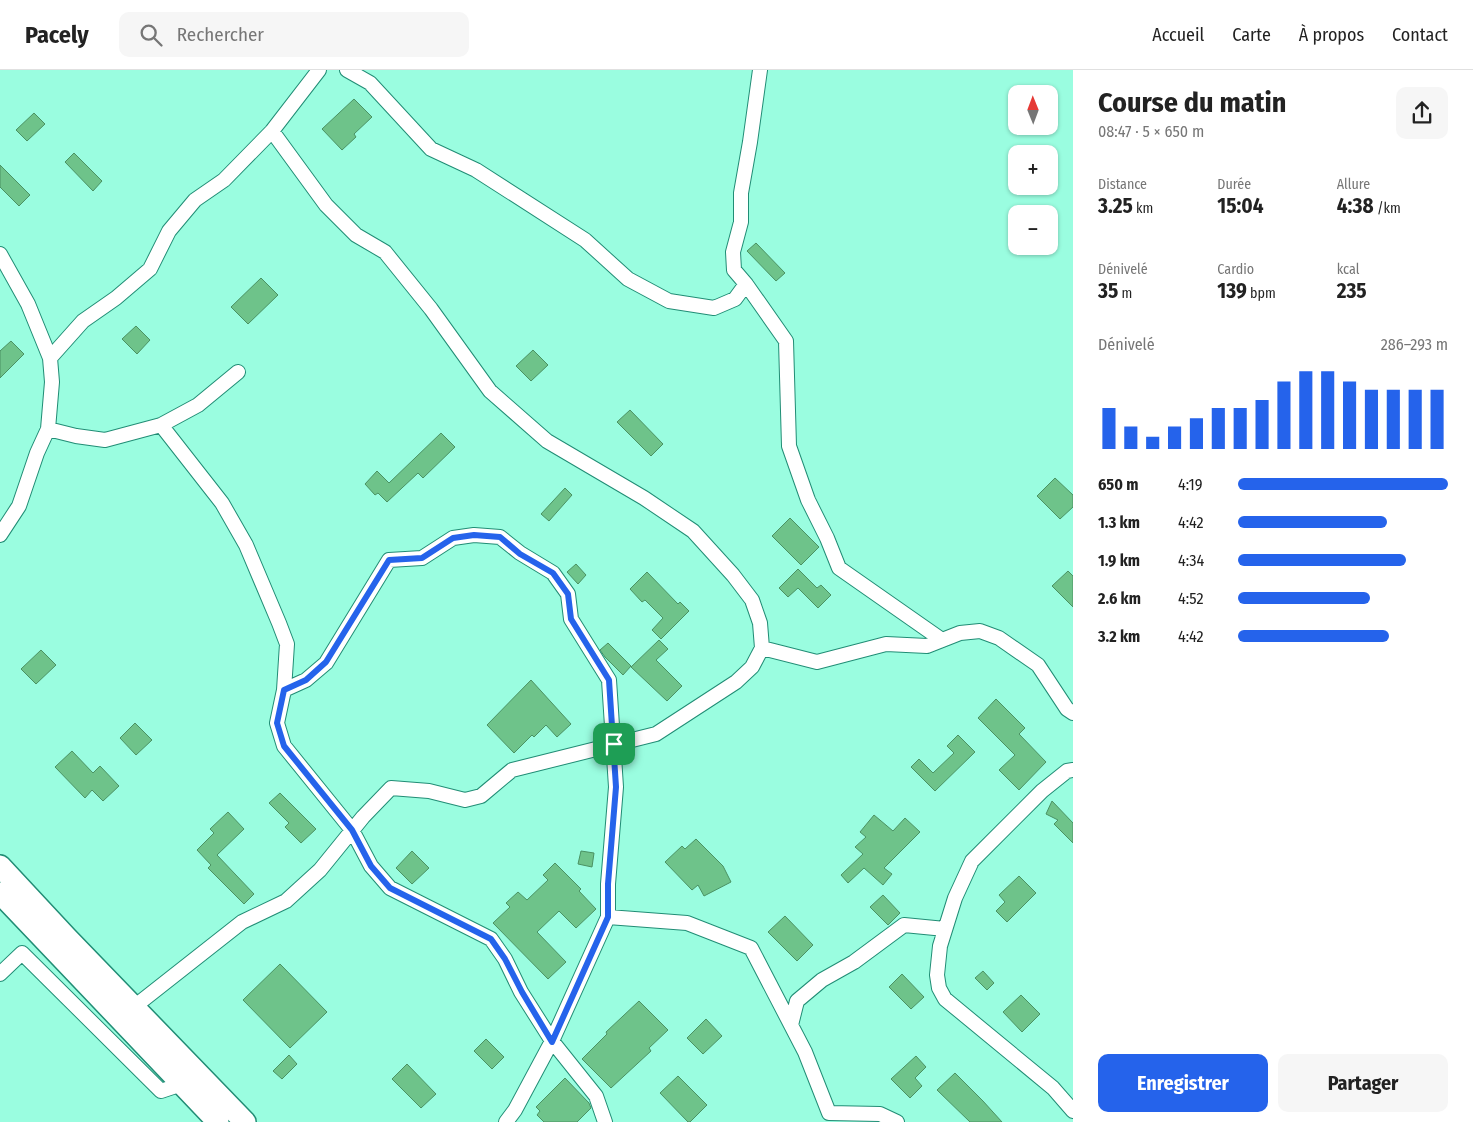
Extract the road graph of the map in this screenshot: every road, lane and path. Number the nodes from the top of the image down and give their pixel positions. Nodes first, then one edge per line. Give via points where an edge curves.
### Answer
1 (319, 70) edge
2 (348, 70) edge
3 (760, 70) edge
4 (272, 131) junction
5 (0, 254) edge
6 (746, 284) junction
7 (50, 358) junction
8 (238, 372) dead end
9 (161, 425) junction
10 (48, 429) junction
11 (0, 535) edge
12 (942, 640) junction
13 (762, 648) junction
14 (284, 690) junction
15 (1073, 713) edge
16 (614, 744) junction
17 (1073, 770) edge
18 (352, 830) junction
19 (0, 866) edge
20 (0, 893) edge
21 (608, 917) junction
22 (945, 929) junction
23 (0, 974) edge
24 (134, 1006) junction
25 (791, 1025) junction
26 (552, 1042) junction
27 (182, 1084) junction
28 (1073, 1111) edge
29 (218, 1122) edge
30 (245, 1122) edge
31 (506, 1122) edge
32 (605, 1122) edge
33 (897, 1122) edge

1 - 4 street
2 - 6 street via 370,83 431,149 476,170 528,203 585,240 628,279 661,297 714,308 735,299
3 - 6 street via 741,193 741,222 733,252 734,270
4 - 7 street via 224,180 195,200 169,231 150,269 82,321
4 - 13 street via 326,205 356,235 385,252 490,391 547,441 693,531 752,600 760,623
5 - 7 street via 28,304
6 - 12 street via 786,341 789,446 808,500 840,568
7 - 10 street via 52,382
8 - 9 street via 198,405
9 - 10 street via 105,440
9 - 14 street via 222,503 246,546 287,644
10 - 11 street via 19,506
12 - 13 street via 927,646 886,644 817,662
12 - 15 street via 960,633 980,631 998,638 1038,665
13 - 16 street via 752,667 736,682 656,734
14 - 16 street via 306,680 326,662 389,560 422,558 453,538 474,535 500,537 520,554 553,573 568,594 571,619 609,680
14 - 18 street via 277,723 284,746
16 - 18 street via 512,770 481,796 465,800 430,791 391,788
16 - 21 street via 616,787
17 - 22 street via 1067,771 1042,791 972,861
18 - 24 street via 320,870 286,901 242,922
18 - 26 street via 371,866 390,888 491,939
19 - 24 main road
20 - 27 main road
21 - 25 street via 687,923 751,948
21 - 26 street
22 - 25 street via 904,925 854,962 822,980 798,1002
22 - 28 street via 937,974 945,999 1053,1088
23 - 27 street via 22,953 161,1091
24 - 30 main road
25 - 33 street via 829,1113 880,1114
26 - 31 street
26 - 32 street via 596,1096
27 - 29 main road

